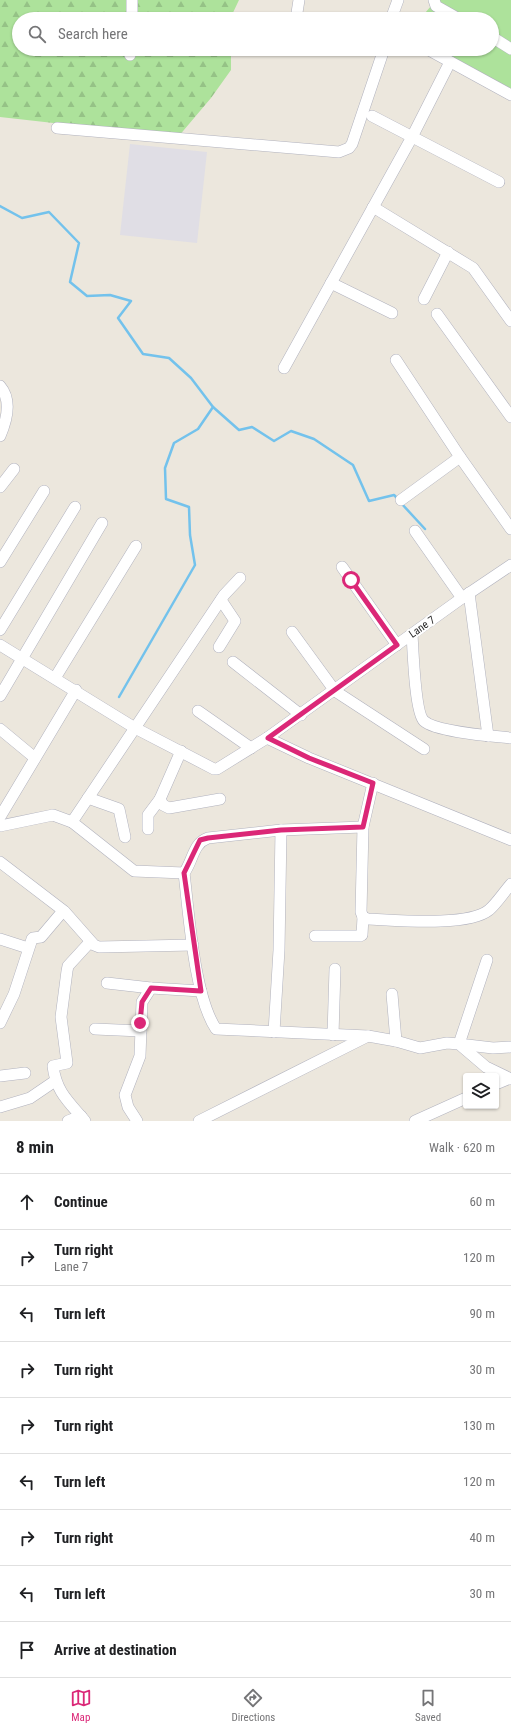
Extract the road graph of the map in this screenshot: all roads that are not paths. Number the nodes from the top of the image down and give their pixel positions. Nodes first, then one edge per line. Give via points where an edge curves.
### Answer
1 (132, 0) edge
2 (299, 0) edge
3 (398, 0) edge
4 (434, 0) edge
5 (132, 12) edge
6 (297, 12) edge
7 (394, 12) edge
8 (447, 12) edge
9 (499, 41) edge
10 (511, 49) edge
11 (382, 56) edge
12 (439, 56) edge
13 (450, 62) junction
14 (511, 94) edge
15 (372, 116) dead end
16 (57, 128) dead end
17 (412, 137) junction
18 (498, 182) dead end
19 (373, 207) junction
20 (448, 252) junction
21 (331, 283) junction
22 (424, 299) dead end
23 (392, 313) dead end
24 (437, 314) dead end
25 (511, 321) edge
26 (396, 360) dead end
27 (284, 368) dead end
28 (0, 386) edge
29 (511, 417) edge
30 (1, 432) edge
31 (460, 457) junction
32 (14, 469) dead end
33 (0, 487) edge
34 (44, 491) dead end
35 (401, 500) dead end
36 (75, 507) dead end
37 (102, 523) dead end
38 (511, 529) edge
39 (415, 532) dead end
40 (136, 546) dead end
41 (0, 562) edge
42 (342, 567) dead end
43 (510, 568) edge
44 (240, 578) dead end
45 (466, 596) junction
46 (221, 600) junction
47 (0, 630) edge
48 (292, 632) dead end
49 (412, 634) junction
50 (0, 645) edge
51 (397, 645) junction
52 (219, 647) dead end
53 (22, 658) junction
54 (233, 662) dead end
55 (55, 678) junction
56 (76, 690) junction
57 (335, 691) junction
58 (0, 696) edge
59 (198, 711) dead end
60 (300, 714) junction
61 (135, 728) junction
62 (0, 729) edge
63 (488, 736) junction
64 (268, 738) junction
65 (511, 738) edge
66 (251, 748) junction
67 (424, 749) dead end
68 (181, 751) junction
69 (35, 758) junction
70 (373, 783) junction
71 (88, 798) junction
72 (160, 799) junction
73 (220, 799) dead end
74 (0, 816) edge
75 (72, 822) junction
76 (0, 826) edge
77 (363, 827) junction
78 (148, 830) dead end
79 (281, 830) junction
80 (125, 837) dead end
81 (511, 840) edge
82 (0, 862) edge
83 (184, 873) junction
84 (511, 884) edge
85 (63, 911) junction
86 (363, 917) junction
87 (315, 936) dead end
88 (0, 940) edge
89 (90, 942) junction
90 (193, 944) junction
91 (28, 948) junction
92 (487, 960) dead end
93 (335, 969) dead end
94 (107, 982) dead end
95 (151, 988) junction
96 (201, 991) junction
97 (392, 994) dead end
98 (0, 1023) edge
99 (95, 1029) dead end
100 (141, 1031) junction
101 (274, 1032) junction
102 (333, 1035) junction
103 (368, 1036) junction
104 (396, 1041) junction
105 (459, 1044) junction
106 (511, 1047) edge
107 (25, 1073) dead end
108 (0, 1076) edge
109 (510, 1079) edge
110 (55, 1081) junction
111 (499, 1083) edge
112 (463, 1099) edge
113 (0, 1106) edge
114 (83, 1119) edge
115 (68, 1121) edge
116 (137, 1121) edge
117 (199, 1121) edge
118 (415, 1121) edge

1 - 5 street
2 - 6 street
3 - 7 street
4 - 8 street via 436,6
9 - 10 street
11 - 16 street via 352,144 346,150 338,152
12 - 13 street
13 - 14 street
13 - 17 street
15 - 17 street
17 - 18 street
17 - 19 street
19 - 20 street
19 - 21 street
20 - 22 street
20 - 25 street via 473,268
21 - 23 street
21 - 27 street
24 - 29 street
26 - 31 street
28 - 30 street via 7,396 6,422
31 - 35 street
31 - 38 street
32 - 33 street
34 - 41 street
36 - 47 street
37 - 53 street
39 - 45 street
40 - 55 street
42 - 51 street
43 - 45 street, Lane 7
44 - 46 street
45 - 49 street, Lane 7
45 - 63 street
46 - 52 street via 235,621
46 - 61 street
48 - 57 street
49 - 51 street, Lane 7
49 - 63 street via 416,682 424,721 449,730
50 - 53 street
51 - 57 street, Lane 7
53 - 55 street
53 - 58 street
54 - 60 street
55 - 56 street
56 - 61 street
56 - 69 street
57 - 60 street, Lane 7
57 - 67 street
59 - 66 street
60 - 64 street, Lane 7
61 - 68 street
61 - 71 street
62 - 69 street
63 - 65 street
64 - 66 street, Lane 7
64 - 70 street via 309,758
66 - 68 street, Lane 7 via 214,769
68 - 72 street
69 - 74 street
70 - 77 street
70 - 81 street
71 - 75 street
71 - 80 street via 119,809
72 - 73 street via 163,805 169,808
72 - 78 street via 148,815
75 - 76 street via 52,815
75 - 83 street via 134,871
77 - 79 street
77 - 86 street
79 - 83 street via 200,840
79 - 101 street via 279,950
82 - 85 street
83 - 90 street
84 - 86 street via 488,910 470,917 449,921
85 - 89 street
85 - 91 street via 41,937 33,938
86 - 87 street via 360,936
88 - 91 street
89 - 90 street via 99,947
89 - 110 street via 68,966 61,1017 67,1063 52,1066
90 - 96 street
91 - 98 street via 14,994
92 - 105 street
93 - 102 street
94 - 95 street
95 - 96 street
95 - 100 street via 142,1002
96 - 101 street via 216,1029
97 - 104 street
99 - 100 street
100 - 116 street via 140,1056 125,1095 128,1107
101 - 102 street
102 - 103 street
103 - 104 street
103 - 117 street
104 - 105 street via 420,1048 447,1043
105 - 106 street via 493,1048
105 - 109 street via 486,1067
107 - 108 street
109 - 111 street
110 - 113 street via 30,1098
110 - 114 street via 62,1094
112 - 118 street
114 - 115 street

